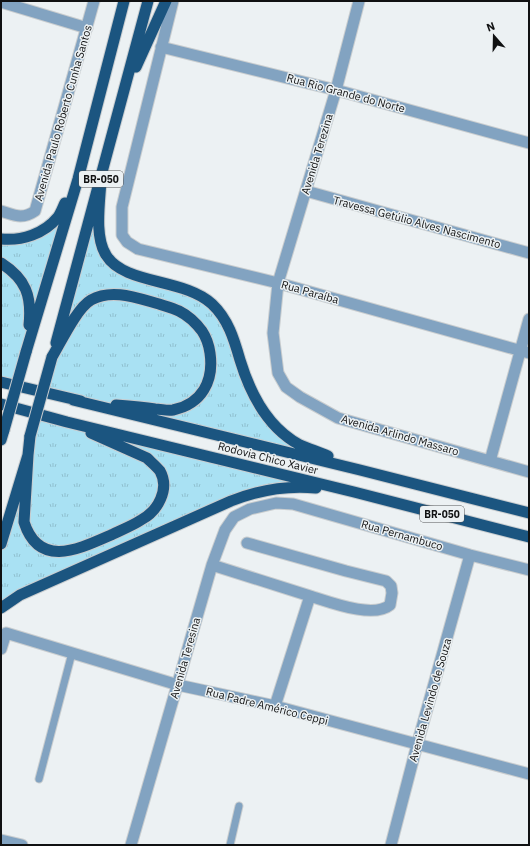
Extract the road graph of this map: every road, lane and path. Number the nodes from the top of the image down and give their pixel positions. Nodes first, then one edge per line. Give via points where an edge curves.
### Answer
1 (94, 1) edge
2 (120, 1) edge
3 (124, 1) edge
4 (148, 1) edge
5 (166, 1) edge
6 (173, 1) edge
7 (359, 1) edge
8 (1, 2) edge
9 (87, 28) junction
10 (116, 33) junction
11 (161, 47) junction
12 (336, 90) junction
13 (123, 96) junction
14 (529, 143) edge
15 (78, 179) junction
16 (101, 180) junction
17 (306, 191) junction
18 (1, 211) edge
19 (1, 239) edge
20 (529, 253) edge
21 (1, 263) edge
22 (278, 283) junction
23 (529, 319) edge
24 (26, 352) junction
25 (525, 352) edge
26 (52, 357) junction
27 (1, 382) edge
28 (73, 400) junction
29 (1, 404) edge
30 (67, 422) junction
31 (3, 435) edge
32 (28, 455) junction
33 (490, 461) junction
34 (360, 470) junction
35 (529, 472) edge
36 (354, 492) junction
37 (276, 503) joint
38 (529, 513) edge
39 (529, 537) edge
40 (247, 543) dead end
41 (1, 544) edge
42 (470, 555) junction
43 (212, 565) junction
44 (529, 570) edge
45 (310, 596) junction
46 (1, 608) edge
47 (1, 649) edge
48 (72, 653) junction
49 (178, 685) junction
50 (275, 706) junction
51 (417, 745) junction
52 (529, 774) edge
53 (39, 779) dead end
54 (240, 806) dead end
55 (1, 840) edge
56 (22, 845) edge
57 (130, 845) edge
58 (230, 845) edge
59 (391, 845) edge

1 - 9 street, Avenida Paulo Roberto Cunha Santos
2 - 10 highway
3 - 10 highway, BR-050
4 - 13 highway, BR-050
5 - 13 highway
6 - 11 street, Rua Paraíba
7 - 12 street, Avenida Terezina
8 - 9 street
9 - 18 street, Avenida Paulo Roberto Cunha Santos via 35,211 21,217
10 - 15 highway, BR-050
11 - 12 street, Rua Rio Grande do Norte
11 - 22 street, Rua Paraíba via 122,207 122,235 138,249
12 - 14 street, Rua Rio Grande do Norte
12 - 17 street, Avenida Terezina
13 - 16 highway, BR-050
15 - 19 highway via 59,216 48,227 24,238
15 - 24 highway, BR-050
16 - 26 highway, BR-050
16 - 34 highway via 99,234 106,255 123,270 185,288 211,303 229,326 250,388 272,421 299,444
17 - 20 street, Travessa Getúlio Alves Nascimento
17 - 22 street, Avenida Terezina
21 - 24 highway via 20,278 30,300
22 - 25 street, Rua Paraíba
22 - 33 street, Avenida Arlindo Massaro via 273,333 278,373 286,387 338,418
23 - 25 street
24 - 31 highway, BR-050, bridge
25 - 33 street
26 - 28 highway via 81,309 99,296 111,294 136,297 179,311 202,331 209,346 210,374 205,389 184,407 171,410
26 - 32 highway, BR-050, bridge via 30,436
27 - 28 highway
28 - 34 highway, Rodovia Chico Xavier
29 - 30 highway, Rodovia Chico Xavier / BR-050
30 - 32 highway via 154,464 162,476 163,491 161,500 149,515 72,551 62,552 41,546 33,540 24,522
30 - 36 highway, Rodovia Chico Xavier / BR-050
32 - 41 highway
33 - 35 street, Avenida Arlindo Massaro
34 - 38 highway, Rodovia Chico Xavier / BR-050
36 - 39 highway, Rodovia Chico Xavier / BR-050
36 - 46 highway via 289,487 250,494 20,595
37 - 42 street, Rua Pernambuco via 293,504
37 - 43 street, Avenida Teresina via 234,517 225,530
40 - 45 street via 386,581 391,586 392,593 390,605 378,611 365,611
42 - 44 street, Rua Pernambuco
42 - 51 street, Avenida Levindo de Souza
43 - 45 street
43 - 49 street, Avenida Teresina
45 - 50 street
47 - 48 street, Rua Padre Américo Ceppi via 6,633
48 - 49 street, Rua Padre Américo Ceppi
48 - 53 lane
49 - 50 street, Rua Padre Américo Ceppi
49 - 57 street, Avenida Teresina
50 - 51 street, Rua Padre Américo Ceppi
51 - 52 street, Rua Padre Américo Ceppi
51 - 59 street, Avenida Levindo de Souza
54 - 58 lane
55 - 56 street

